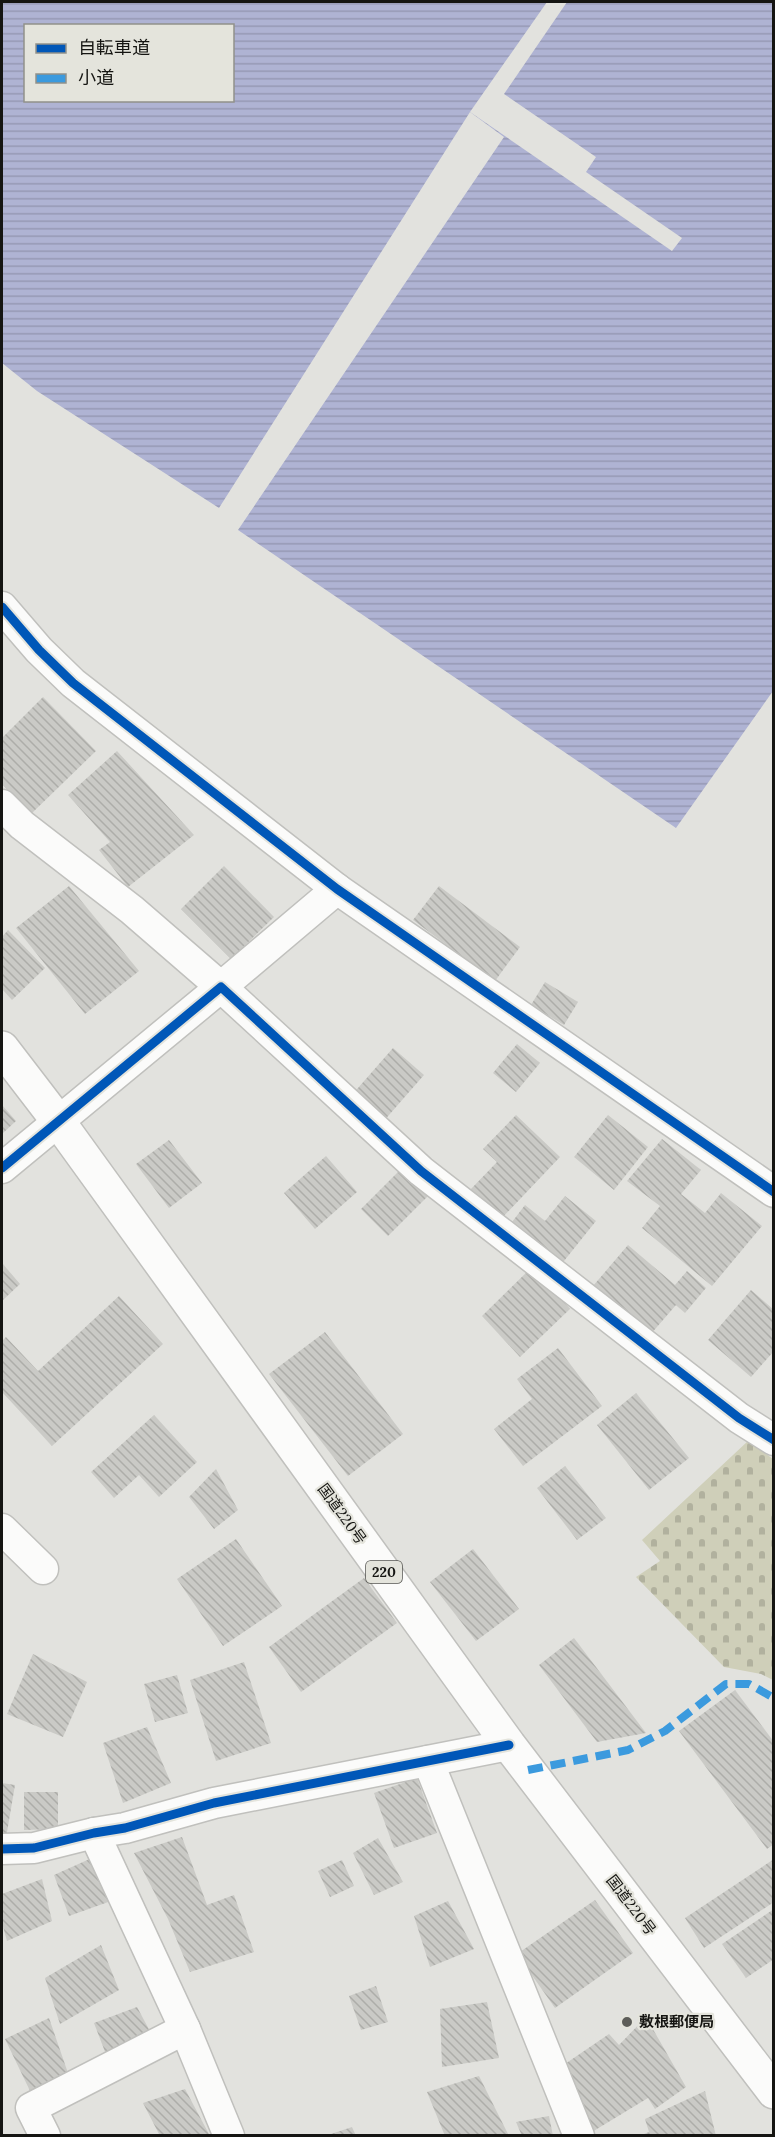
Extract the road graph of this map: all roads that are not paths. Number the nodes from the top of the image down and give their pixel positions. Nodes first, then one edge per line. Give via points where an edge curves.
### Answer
1 (2, 607) edge
2 (2, 805) edge
3 (337, 889) junction
4 (221, 987) junction
5 (2, 1048) edge
6 (58, 1121) junction
7 (2, 1168) edge
8 (774, 1192) edge
9 (774, 1440) edge
10 (2, 1529) edge
11 (43, 1569) dead end
12 (509, 1745) junction
13 (428, 1761) junction
14 (94, 1833) junction
15 (2, 1849) edge
16 (185, 2029) junction
17 (774, 2092) edge
18 (45, 2136) edge
19 (229, 2136) edge
20 (579, 2136) edge

1 - 3 street via 73,682
2 - 4 street
3 - 4 street
3 - 8 street
4 - 6 street
4 - 9 street via 421,1171 739,1418
5 - 6 highway, 国道220号 / 220
6 - 7 street
6 - 12 highway, 国道220号 / 220
10 - 11 street
12 - 13 street
12 - 17 highway, 国道220号 / 220
13 - 14 street via 214,1803
13 - 20 street
14 - 15 street via 34,1848
14 - 16 street
16 - 18 street via 31,2108
16 - 19 street

